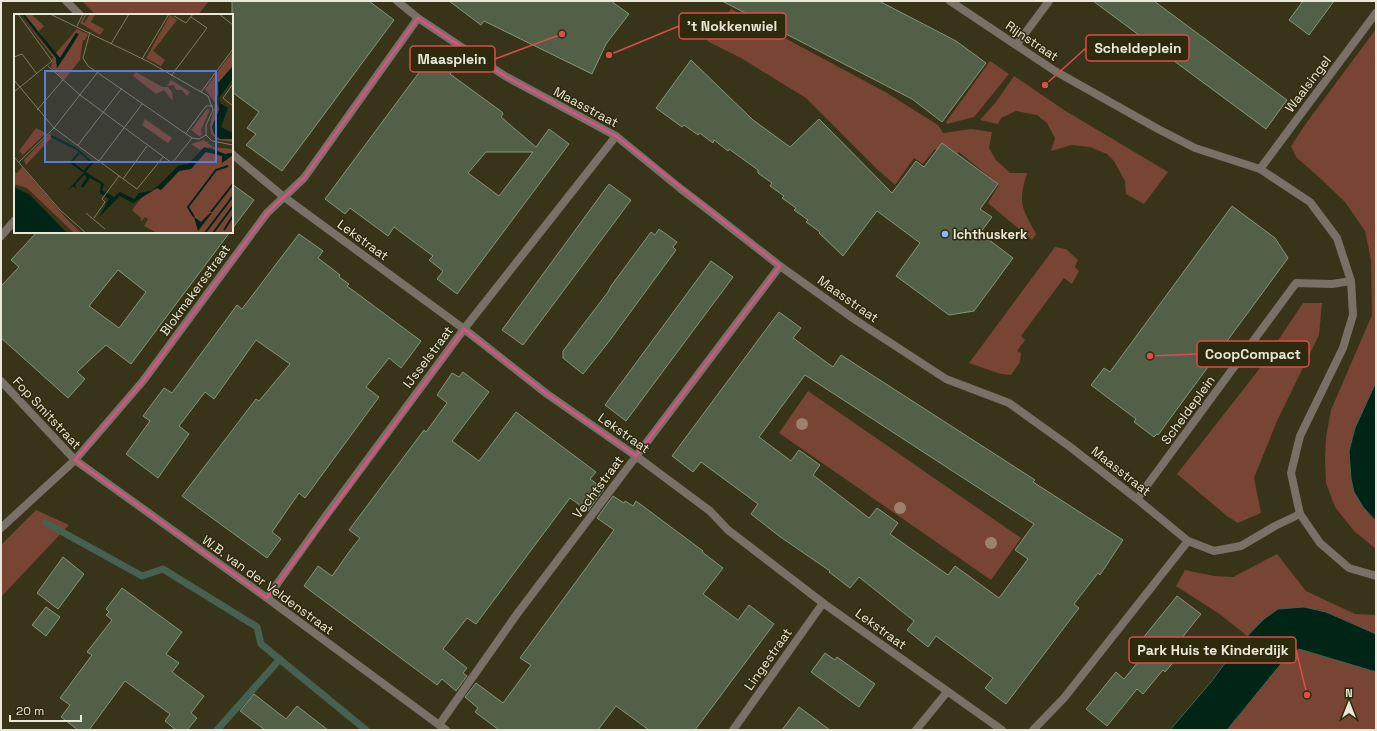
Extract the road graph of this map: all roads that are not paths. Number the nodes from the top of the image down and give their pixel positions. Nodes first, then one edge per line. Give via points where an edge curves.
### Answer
1 (66, 1) edge
2 (396, 1) edge
3 (950, 1) edge
4 (1049, 1) edge
5 (1376, 13) edge
6 (79, 14) edge
7 (418, 18) junction
8 (1017, 44) junction
9 (616, 136) junction
10 (233, 155) edge
11 (1260, 169) junction
12 (284, 197) junction
13 (14, 221) edge
14 (1, 236) edge
15 (780, 266) junction
16 (1351, 281) junction
17 (464, 329) junction
18 (1, 382) edge
19 (636, 456) junction
20 (75, 460) junction
21 (1137, 499) junction
22 (1300, 514) junction
23 (1, 528) edge
24 (1188, 541) junction
25 (1376, 576) edge
26 (267, 598) junction
27 (823, 603) junction
28 (947, 692) junction
29 (442, 728) edge
30 (733, 730) edge
31 (916, 730) edge
32 (1002, 730) edge
33 (1032, 730) edge

1 - 6 street
2 - 7 street, Maasstraat
3 - 8 street, Rijnstraat
4 - 8 street
5 - 11 street, Waalsingel
7 - 9 street, Maasstraat via 505,76
7 - 12 street, Blokmakersstraat via 304,178
8 - 11 street, Rijnstraat via 1055,71 1158,129 1195,148
9 - 15 street, Maasstraat
9 - 17 street, IJsselstraat
10 - 12 street, Lekstraat
11 - 16 street via 1310,202 1337,238
12 - 17 street, Lekstraat
12 - 20 street, Blokmakersstraat via 267,213 143,381
13 - 14 street
15 - 19 street, Vechtstraat
15 - 21 street, Maasstraat via 946,379 1009,403
16 - 21 street, Scheldeplein via 1332,284 1296,283
16 - 22 street via 1353,315 1343,348 1300,436 1291,473
17 - 19 street, Lekstraat via 548,394
17 - 26 street, IJsselstraat
18 - 20 street, Fop Smitstraat
19 - 27 street, Lekstraat via 710,511 728,530
19 - 29 street, Vechtstraat via 496,644
20 - 23 street, Blokmakersstraat
20 - 26 street, W.B. van der Veldenstraat
21 - 24 street, Maasstraat
22 - 24 street, Maasstraat via 1241,546 1214,551
22 - 25 street via 1320,543 1349,568
24 - 33 street via 1064,698
26 - 29 street, W.B. van der Veldenstraat
27 - 28 street, Lekstraat
27 - 30 street, Lingestraat
28 - 31 street
28 - 32 street, Lekstraat

